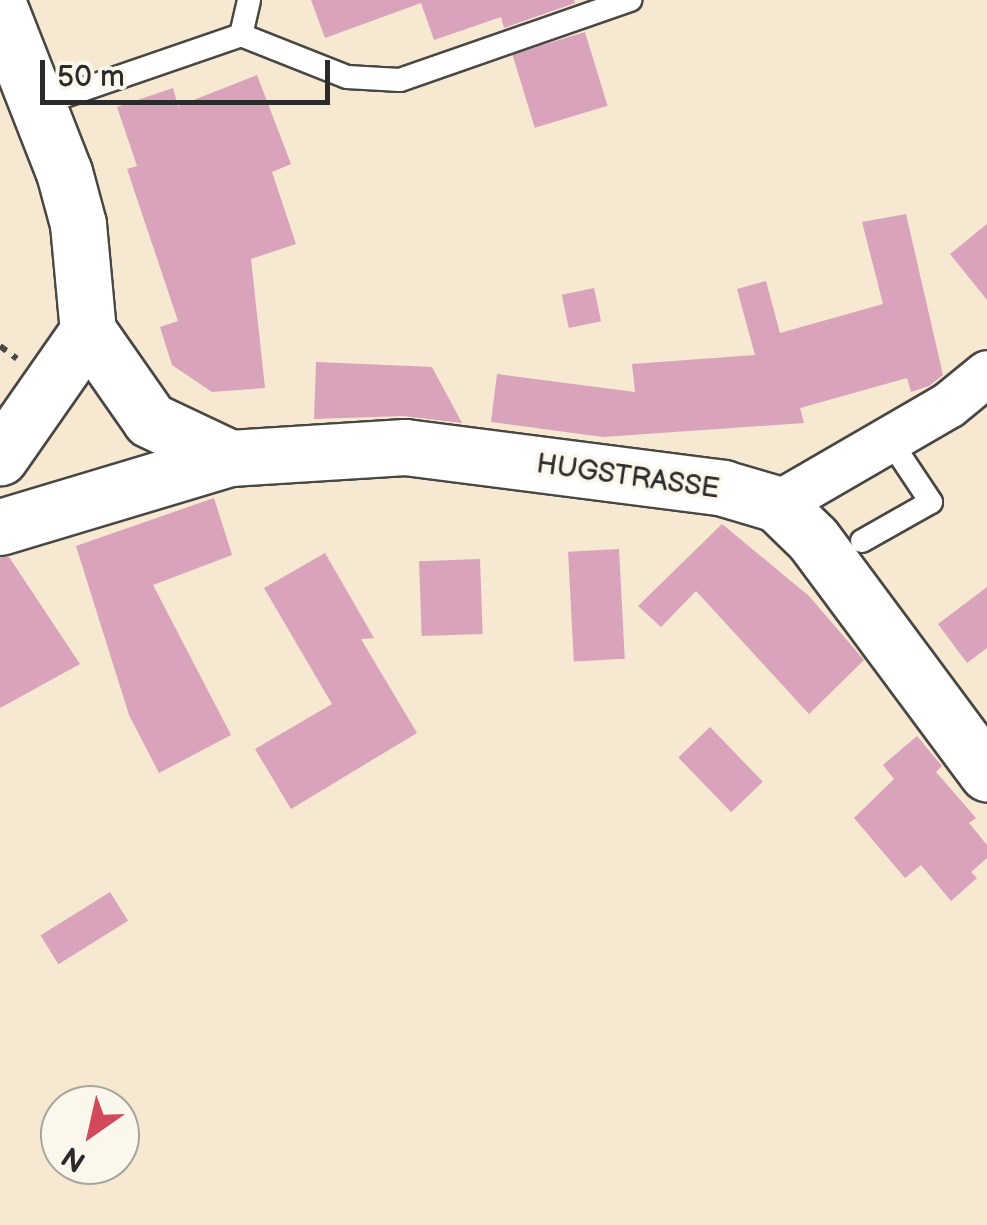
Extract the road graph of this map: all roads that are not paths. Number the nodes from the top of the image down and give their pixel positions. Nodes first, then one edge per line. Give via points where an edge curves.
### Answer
1 (249, 0) edge
2 (630, 0) edge
3 (0, 8) edge
4 (241, 35) junction
5 (38, 105) junction
6 (88, 330) junction
7 (987, 373) edge
8 (890, 438) junction
9 (0, 457) edge
10 (230, 458) junction
11 (777, 504) junction
12 (0, 527) edge
13 (862, 541) dead end
14 (987, 773) edge

1 - 4 lane
2 - 4 lane via 400,80 347,78
3 - 5 main road
4 - 5 lane
5 - 6 main road via 78,224
6 - 9 main road
6 - 10 main road via 150,420
7 - 8 street
8 - 11 street
8 - 13 lane via 931,502
10 - 11 main road, HUGSTRASSE via 406,447 723,488
10 - 12 main road, HUGSTRASSE
11 - 14 main road via 813,539

